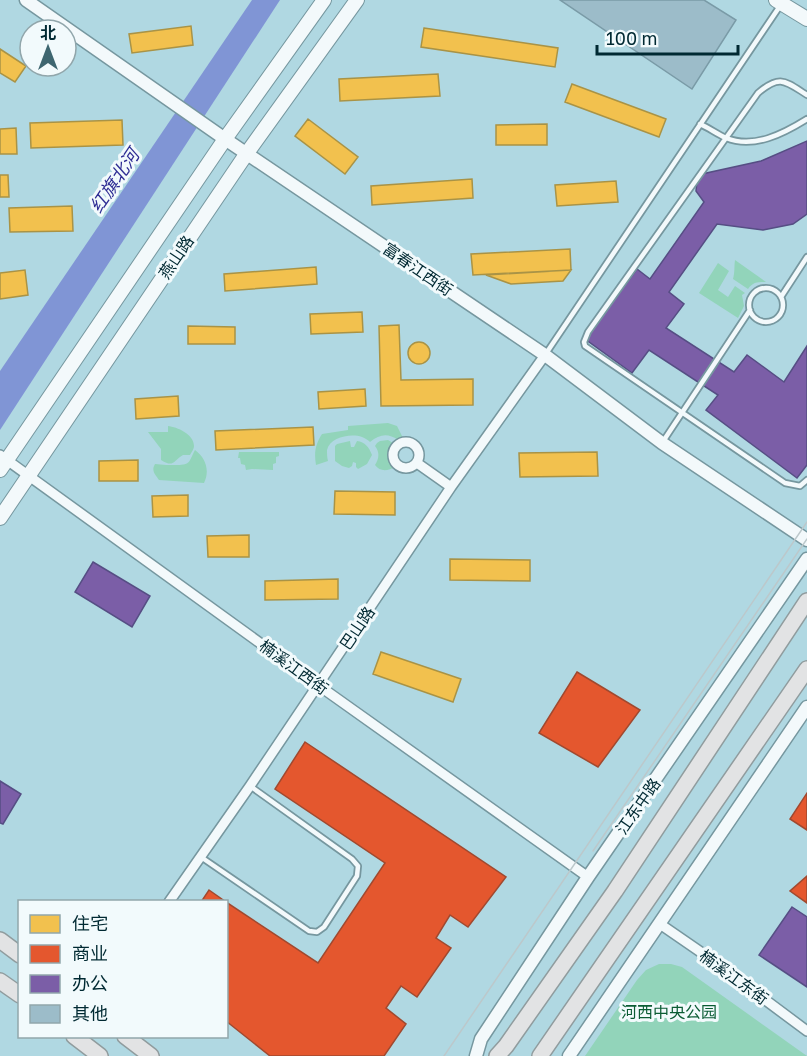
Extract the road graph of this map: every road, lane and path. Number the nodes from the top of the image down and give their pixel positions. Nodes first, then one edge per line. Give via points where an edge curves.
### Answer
1 (26, 0) edge
2 (324, 0) edge
3 (357, 0) edge
4 (779, 2) edge
5 (807, 19) edge
6 (807, 95) edge
7 (807, 119) edge
8 (700, 124) junction
9 (225, 138) junction
10 (726, 138) junction
11 (247, 153) junction
12 (807, 257) edge
13 (781, 297) junction
14 (750, 310) junction
15 (545, 354) junction
16 (682, 413) junction
17 (662, 443) junction
18 (2, 462) edge
19 (417, 463) dead end
20 (28, 476) junction
21 (807, 480) edge
22 (451, 486) junction
23 (0, 518) edge
24 (807, 540) edge
25 (807, 559) edge
26 (807, 601) edge
27 (807, 669) edge
28 (318, 685) junction
29 (807, 707) edge
30 (250, 786) junction
31 (201, 857) junction
32 (588, 877) junction
33 (170, 900) edge
34 (660, 924) junction
35 (0, 940) edge
36 (18, 954) edge
37 (0, 981) edge
38 (18, 994) edge
39 (807, 1030) edge
40 (77, 1038) edge
41 (128, 1038) edge
42 (100, 1056) edge
43 (151, 1056) edge
44 (476, 1056) edge
45 (497, 1056) edge
46 (540, 1056) edge
47 (569, 1056) edge

1 - 9 street, 富春江西街
2 - 9 main road, 燕山路
3 - 11 main road, 燕山路
4 - 5 main road
4 - 8 lane
6 - 10 lane via 780,80 772,82 758,93
7 - 10 lane via 755,142
8 - 10 lane
8 - 15 lane
9 - 11 street, 富春江西街
9 - 18 main road, 燕山路
10 - 16 lane via 584,342
11 - 15 street, 富春江西街
11 - 20 main road, 燕山路
12 - 13 lane
13 - 14 lane via 762,289 753,295
13 - 14 lane via 781,313 773,321 762,321
14 - 16 lane
15 - 17 street, 富春江西街
15 - 22 street, 巴山路
16 - 17 lane
16 - 21 lane via 785,483 800,486
17 - 24 street, 富春江西街
18 - 20 street, 楠溪江西街
19 - 22 street
20 - 23 main road, 燕山路
20 - 28 street, 楠溪江西街
22 - 28 street, 巴山路
25 - 32 street, 江东中路
26 - 45 main road, 江东中路 via 615,891
27 - 46 main road
28 - 30 street, 巴山路
28 - 32 street, 楠溪江西街
29 - 34 street
30 - 31 street, 巴山路
30 - 31 lane via 358,866 357,876 324,927 317,933 309,931
31 - 33 street, 巴山路
32 - 44 street, 江东中路 via 481,1039
34 - 39 street, 楠溪江东街
34 - 47 street
35 - 36 main road
37 - 38 main road
40 - 42 main road
41 - 43 main road

